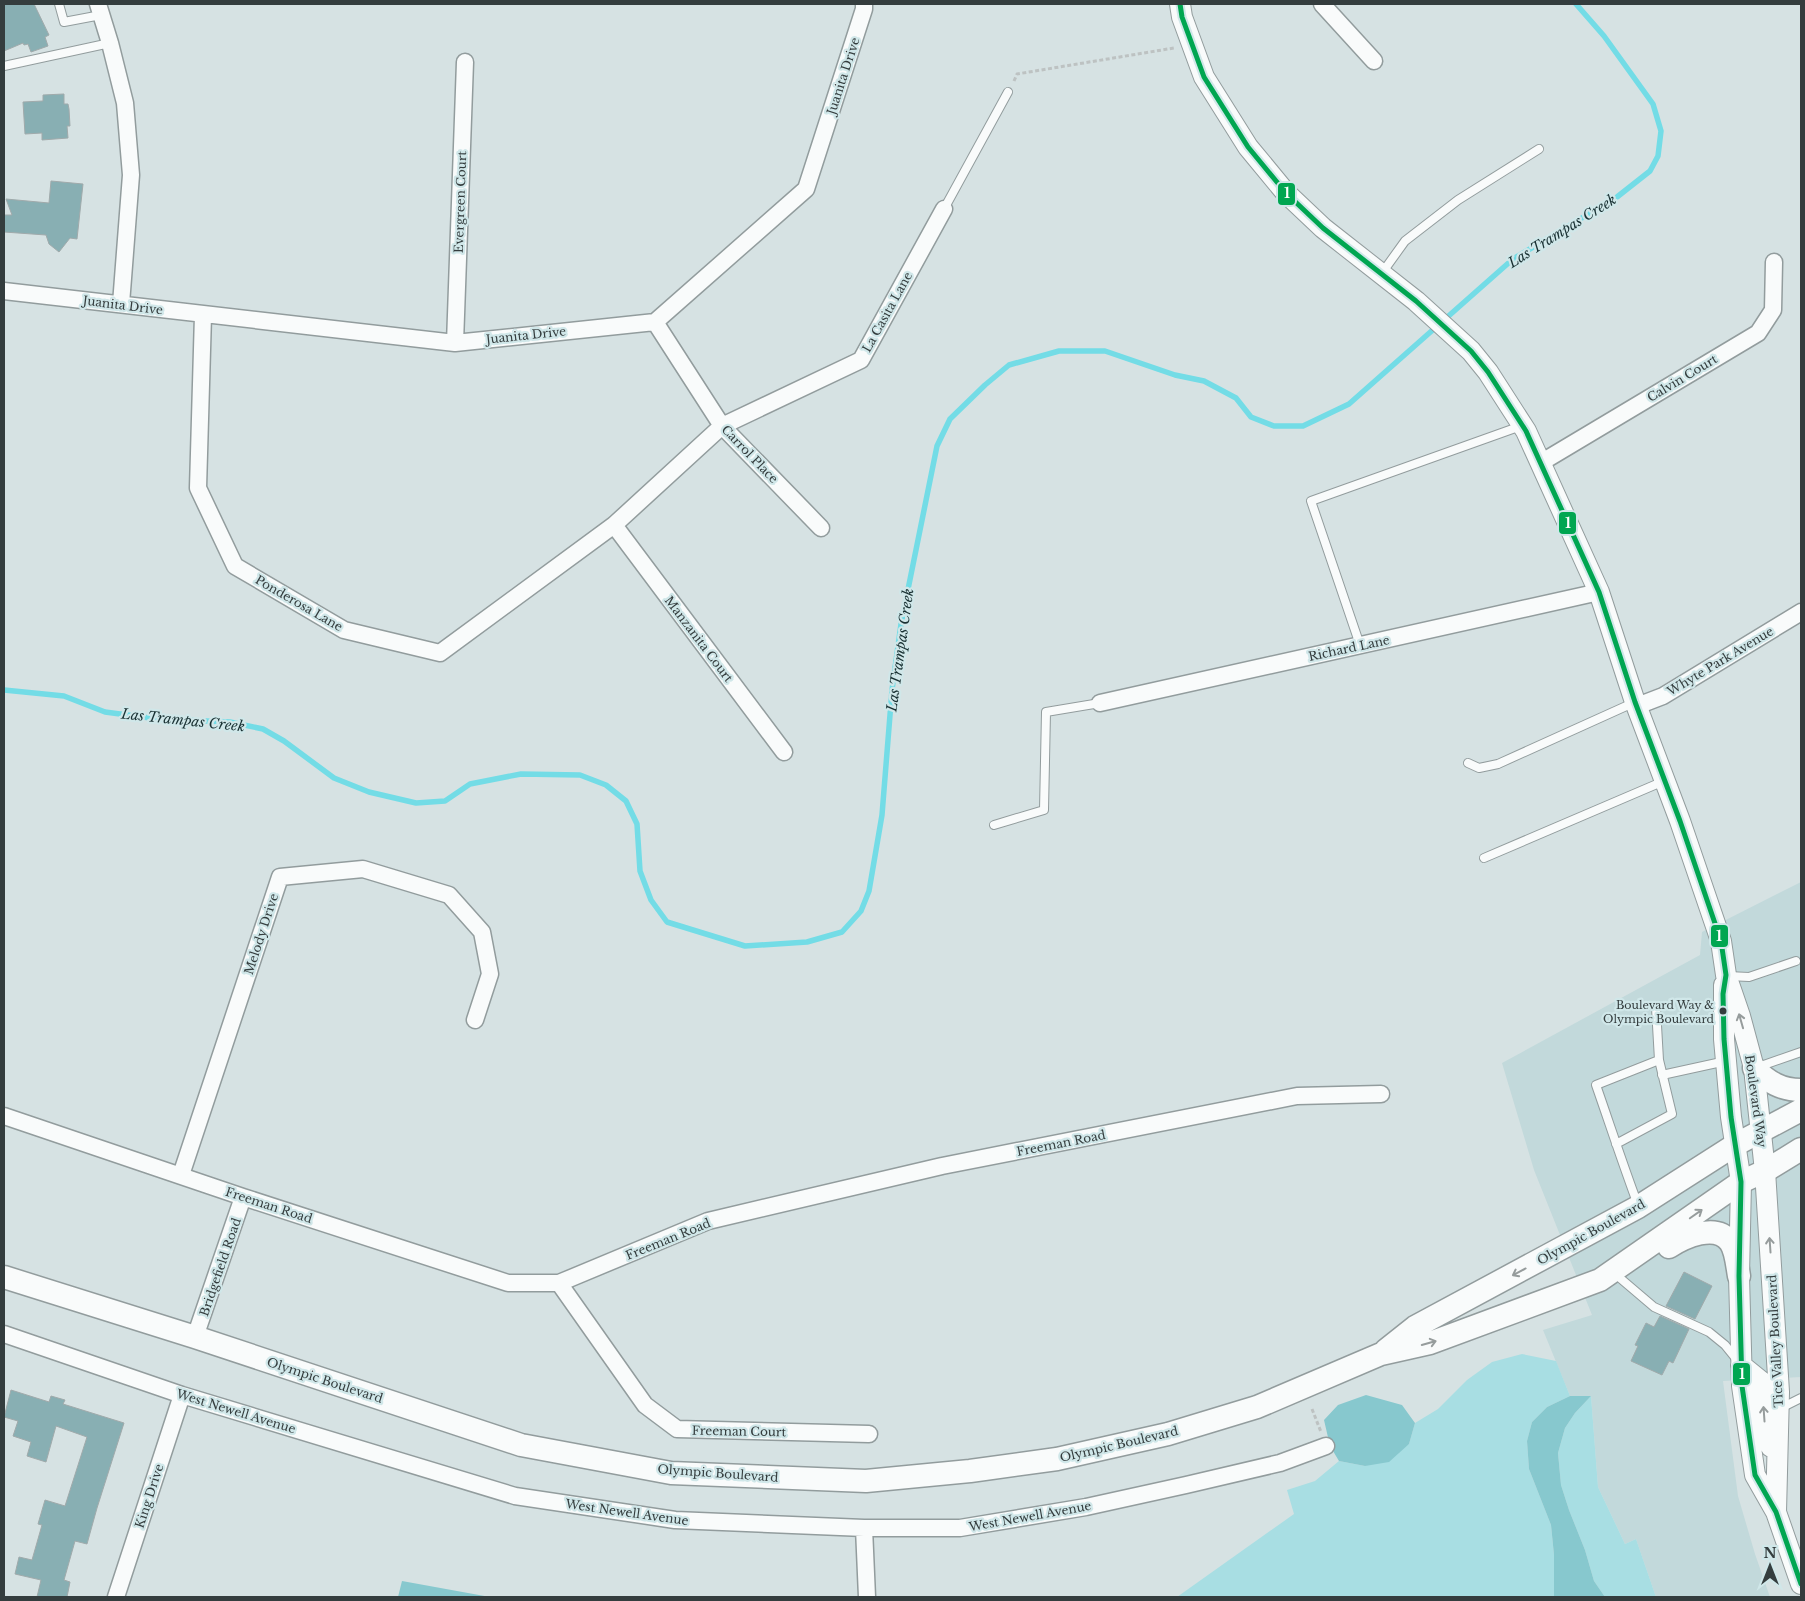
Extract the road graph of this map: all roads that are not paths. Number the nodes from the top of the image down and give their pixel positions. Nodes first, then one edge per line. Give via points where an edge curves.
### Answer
1 (60, 4) edge
2 (864, 4) edge
3 (1180, 4) edge
4 (1322, 4) edge
5 (100, 7) edge
6 (110, 43) junction
7 (1374, 61) dead end
8 (465, 62) dead end
9 (4, 66) edge
10 (1008, 92) road end
11 (1539, 149) dead end
12 (944, 209) joint
13 (1774, 262) dead end
14 (1382, 274) junction
15 (4, 291) edge
16 (121, 304) junction
17 (203, 315) junction
18 (655, 322) junction
19 (455, 343) junction
20 (722, 426) junction
21 (1523, 426) junction
22 (1542, 462) junction
23 (614, 525) junction
24 (821, 528) dead end
25 (1599, 592) junction
26 (1801, 612) edge
27 (1360, 645) junction
28 (1100, 703) joint
29 (1636, 704) junction
30 (784, 752) dead end
31 (1468, 763) dead end
32 (1664, 780) junction
33 (994, 825) dead end
34 (1484, 858) dead end
35 (1796, 961) dead end
36 (1726, 975) junction
37 (1656, 1008) dead end
38 (475, 1020) dead end
39 (1801, 1052) edge
40 (1659, 1060) junction
41 (1726, 1062) junction
42 (1754, 1068) junction
43 (1662, 1075) junction
44 (1801, 1090) edge
45 (1381, 1094) dead end
46 (1801, 1110) edge
47 (4, 1116) edge
48 (1760, 1134) junction
49 (1616, 1144) junction
50 (1735, 1145) junction
51 (1799, 1153) edge
52 (1765, 1171) junction
53 (181, 1175) junction
54 (1741, 1182) junction
55 (243, 1197) junction
56 (1638, 1207) junction
57 (1620, 1267) junction
58 (1739, 1276) junction
59 (4, 1277) edge
60 (559, 1283) junction
61 (4, 1334) edge
62 (195, 1337) junction
63 (1381, 1354) junction
64 (1741, 1365) junction
65 (182, 1395) junction
66 (1801, 1398) edge
67 (1779, 1409) junction
68 (869, 1434) dead end
69 (1326, 1446) road end
70 (1778, 1460) junction
71 (1776, 1512) junction
72 (864, 1528) junction
73 (1797, 1554) edge
74 (1801, 1584) edge
75 (116, 1597) edge
76 (867, 1597) edge

1 - 5 lane via 64,22
2 - 18 street, Juanita Drive via 806,189
3 - 14 street, Boulevard Way via 1204,77 1248,147 1286,192 1323,228
4 - 7 street
5 - 6 street
6 - 9 lane
6 - 16 street via 125,103 131,175
8 - 19 street, Evergreen Court
10 - 12 lane
11 - 14 lane via 1458,200 1405,242
12 - 20 street, La Casita Lane via 861,360
13 - 22 street, Calvin Court via 1773,310 1758,333
14 - 21 street, Boulevard Way via 1471,351
15 - 16 street, Juanita Drive
16 - 17 street, Juanita Drive
17 - 19 street, Juanita Drive
17 - 23 street, Ponderosa Lane via 198,488 235,566 344,630 440,653
18 - 19 street, Juanita Drive
18 - 20 street, Carrol Place
20 - 23 street, Ponderosa Lane
20 - 24 street, Carrol Place
21 - 22 street, Boulevard Way
21 - 27 lane via 1311,501
22 - 25 street, Boulevard Way
23 - 30 street, Manzanita Court
25 - 27 street, Richard Lane
25 - 29 street, Boulevard Way
26 - 29 street, Whyte Park Avenue via 1663,696
27 - 28 street, Richard Lane
28 - 33 lane via 1046,712 1044,810
29 - 31 lane via 1498,764 1479,768
29 - 32 street, Boulevard Way
32 - 34 lane
32 - 36 street, Boulevard Way via 1721,940
35 - 36 lane via 1749,977
36 - 41 street, Boulevard Way via 1723,994
42 -> 36 street, Boulevard Way
37 - 40 lane
38 - 53 street, Melody Drive via 490,974 482,932 449,895 363,869 280,876
39 - 42 lane
40 - 43 lane
40 - 49 lane via 1596,1086
41 - 43 lane
41 - 50 street, Boulevard Way
42 - 44 main road via 1773,1084
42 - 48 street, Boulevard Way
43 - 49 lane via 1672,1114
45 - 60 street, Freeman Road via 1297,1096 942,1166 708,1221
46 - 48 main road, Olympic Boulevard
47 - 53 street, Freeman Road
48 - 50 main road, Olympic Boulevard
48 - 52 street, Boulevard Way
49 - 56 lane
50 - 54 street, Tice Valley Boulevard
50 - 56 main road, Olympic Boulevard
51 - 52 main road, Olympic Boulevard
52 - 54 main road, Olympic Boulevard
67 -> 52 street, Tice Valley Boulevard
53 - 55 street, Freeman Road
57 -> 54 main road, Olympic Boulevard
54 - 58 street, Tice Valley Boulevard
55 - 60 street, Freeman Road via 508,1283
55 - 62 street, Bridgefield Road
56 -> 63 main road, Olympic Boulevard via 1415,1327
57 - 58 main road via 1643,1262 1695,1233 1714,1233 1730,1242
63 -> 57 main road, Olympic Boulevard via 1430,1343 1600,1280
57 - 64 lane via 1654,1307 1710,1332
58 - 64 street, Tice Valley Boulevard
59 - 62 main road, Olympic Boulevard
60 - 68 street, Freeman Court via 645,1405 677,1429
61 - 65 street, West Newell Avenue
62 - 63 main road, Olympic Boulevard via 520,1445 671,1473 866,1481 1056,1459 1168,1434 1257,1407
70 -> 64 street via 1765,1433 1762,1382
64 - 71 street, Tice Valley Boulevard via 1755,1476
65 - 72 street, West Newell Avenue via 515,1496 675,1520
65 - 75 street, King Drive
66 - 67 lane
67 - 70 street, Tice Valley Boulevard
69 - 72 street, West Newell Avenue via 1280,1463 1086,1507 960,1528
70 - 71 street, Tice Valley Boulevard
71 - 73 street, Tice Valley Boulevard
72 - 76 street
73 - 74 street, Tice Valley Boulevard

